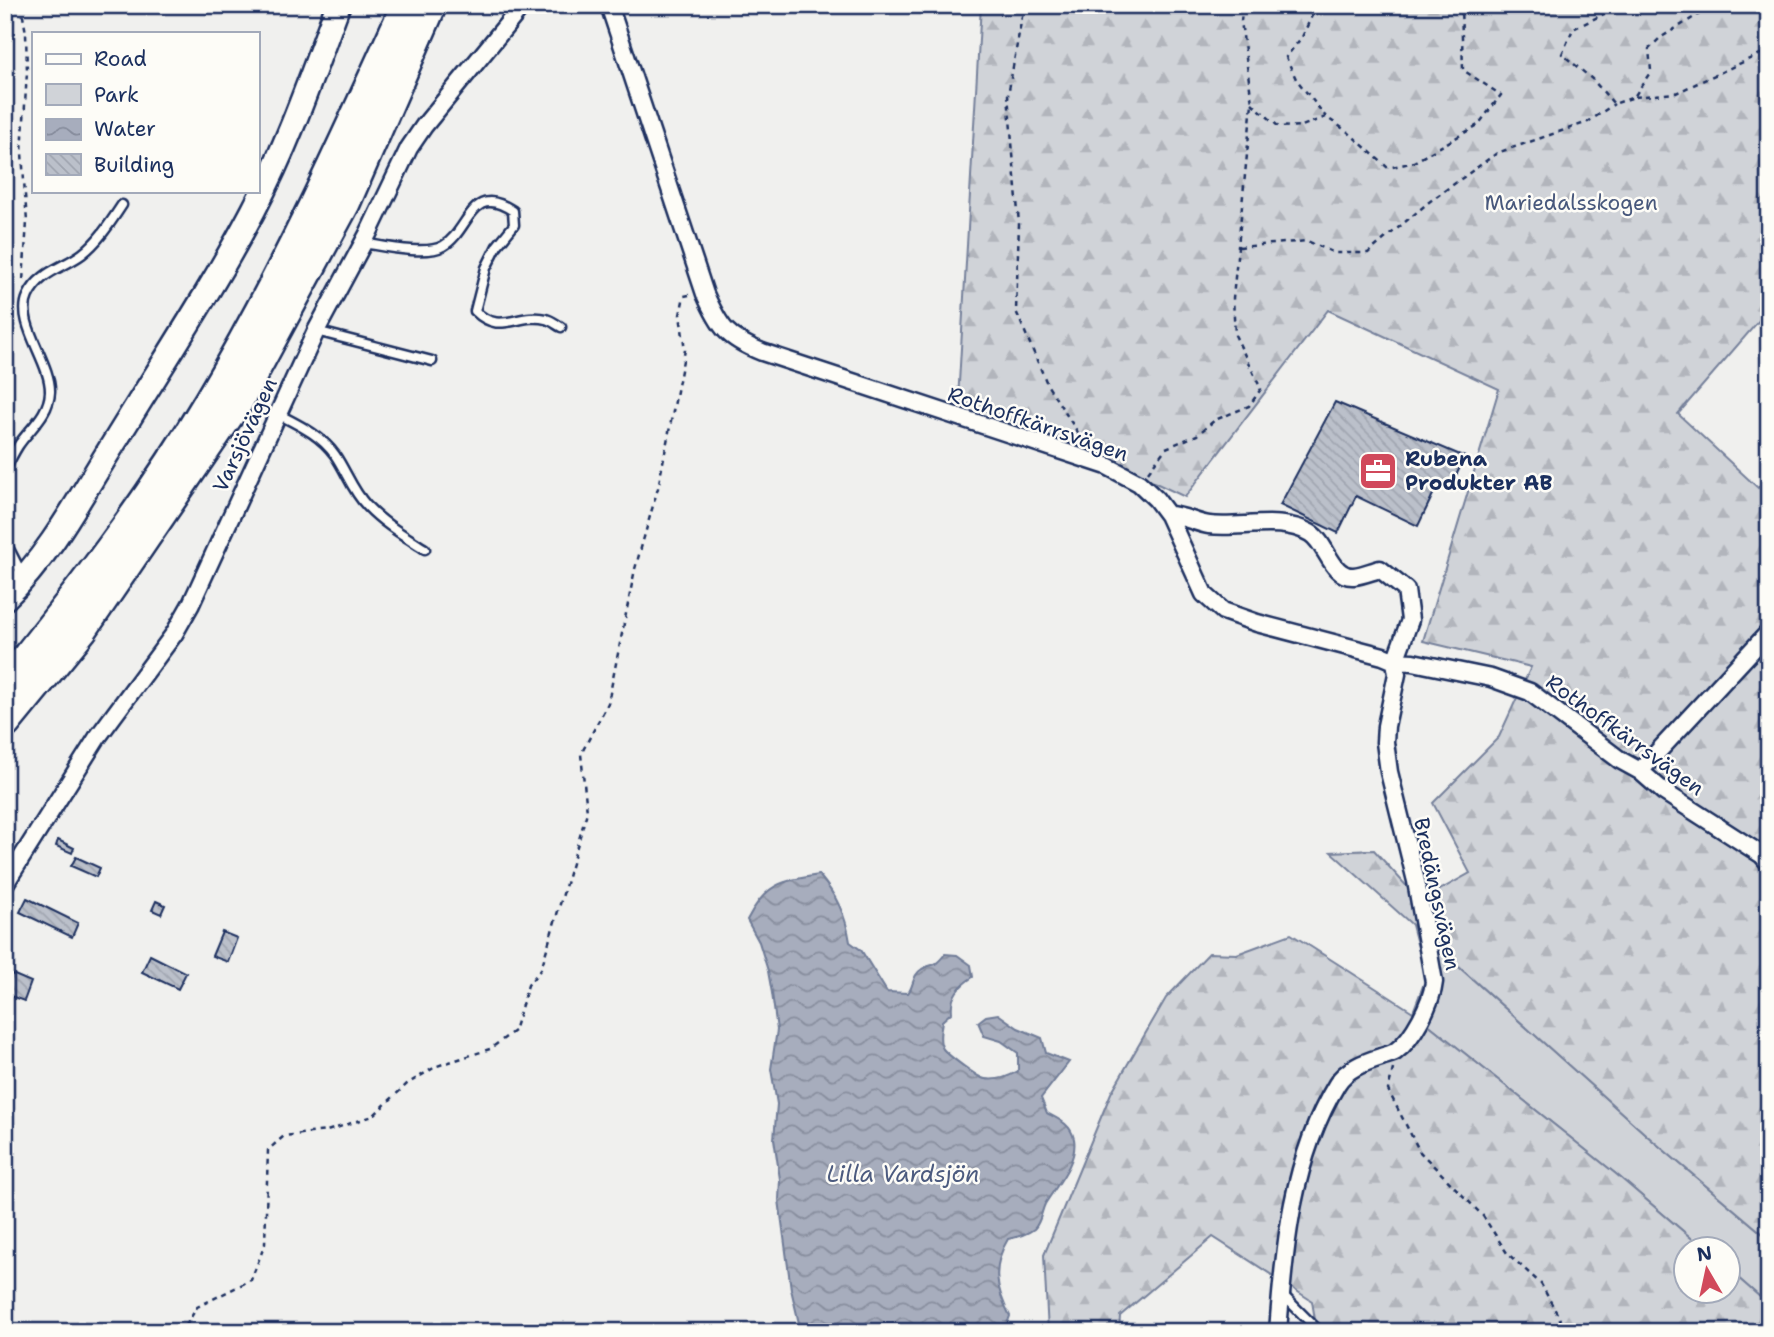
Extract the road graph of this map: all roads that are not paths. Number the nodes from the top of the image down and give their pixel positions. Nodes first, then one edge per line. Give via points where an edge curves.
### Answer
1 (338, 5) edge
2 (407, 5) edge
3 (431, 5) edge
4 (523, 5) edge
5 (609, 5) edge
6 (122, 205) dead end
7 (363, 243) junction
8 (561, 327) dead end
9 (316, 331) junction
10 (432, 361) dead end
11 (278, 414) junction
12 (5, 470) edge
13 (1168, 514) junction
14 (5, 534) edge
15 (425, 549) dead end
16 (25, 579) junction
17 (5, 598) edge
18 (1769, 632) edge
19 (1395, 661) junction
20 (5, 685) edge
21 (5, 723) edge
22 (1640, 771) junction
23 (1769, 863) edge
24 (5, 884) edge
25 (1281, 1293) junction
26 (1278, 1332) edge
27 (1320, 1332) edge

1 - 16 street via 292,127 254,209
2 - 20 highway via 293,251 208,405 86,583
3 - 21 highway via 345,202 237,402 82,629
4 - 7 street, Varsjövägen via 409,148
5 - 13 street, Rothoffkärrsvägen via 705,294 729,336 743,345 1107,466 1139,483
6 - 12 lane via 101,237 81,255 37,281 27,296 24,308 50,392 46,409
7 - 8 lane via 429,251 444,246 470,211 487,201 501,203 513,211 514,225 486,268 475,311 485,320 504,324 529,318 547,319
7 - 9 street, Varsjövägen
9 - 10 lane
9 - 11 street, Varsjövägen
11 - 15 lane via 323,441 367,506
11 - 24 street, Varsjövägen via 180,624 97,738
13 - 19 street, Rothoffkärrsvägen via 1204,594 1223,611
13 - 19 street, Bredängsvägen via 1208,525 1293,527 1310,533 1338,570 1352,577 1380,569 1406,590 1410,620
14 - 16 lane
16 - 17 street
18 - 22 street
19 - 22 street, Rothoffkärrsvägen via 1491,678 1530,692
19 - 25 street, Bredängsvägen via 1397,674 1386,734 1389,772 1416,881 1434,982 1432,997 1396,1052 1350,1070 1338,1082 1315,1131 1293,1197
22 - 23 street, Rothoffkärrsvägen
25 - 26 street
25 - 27 lane

